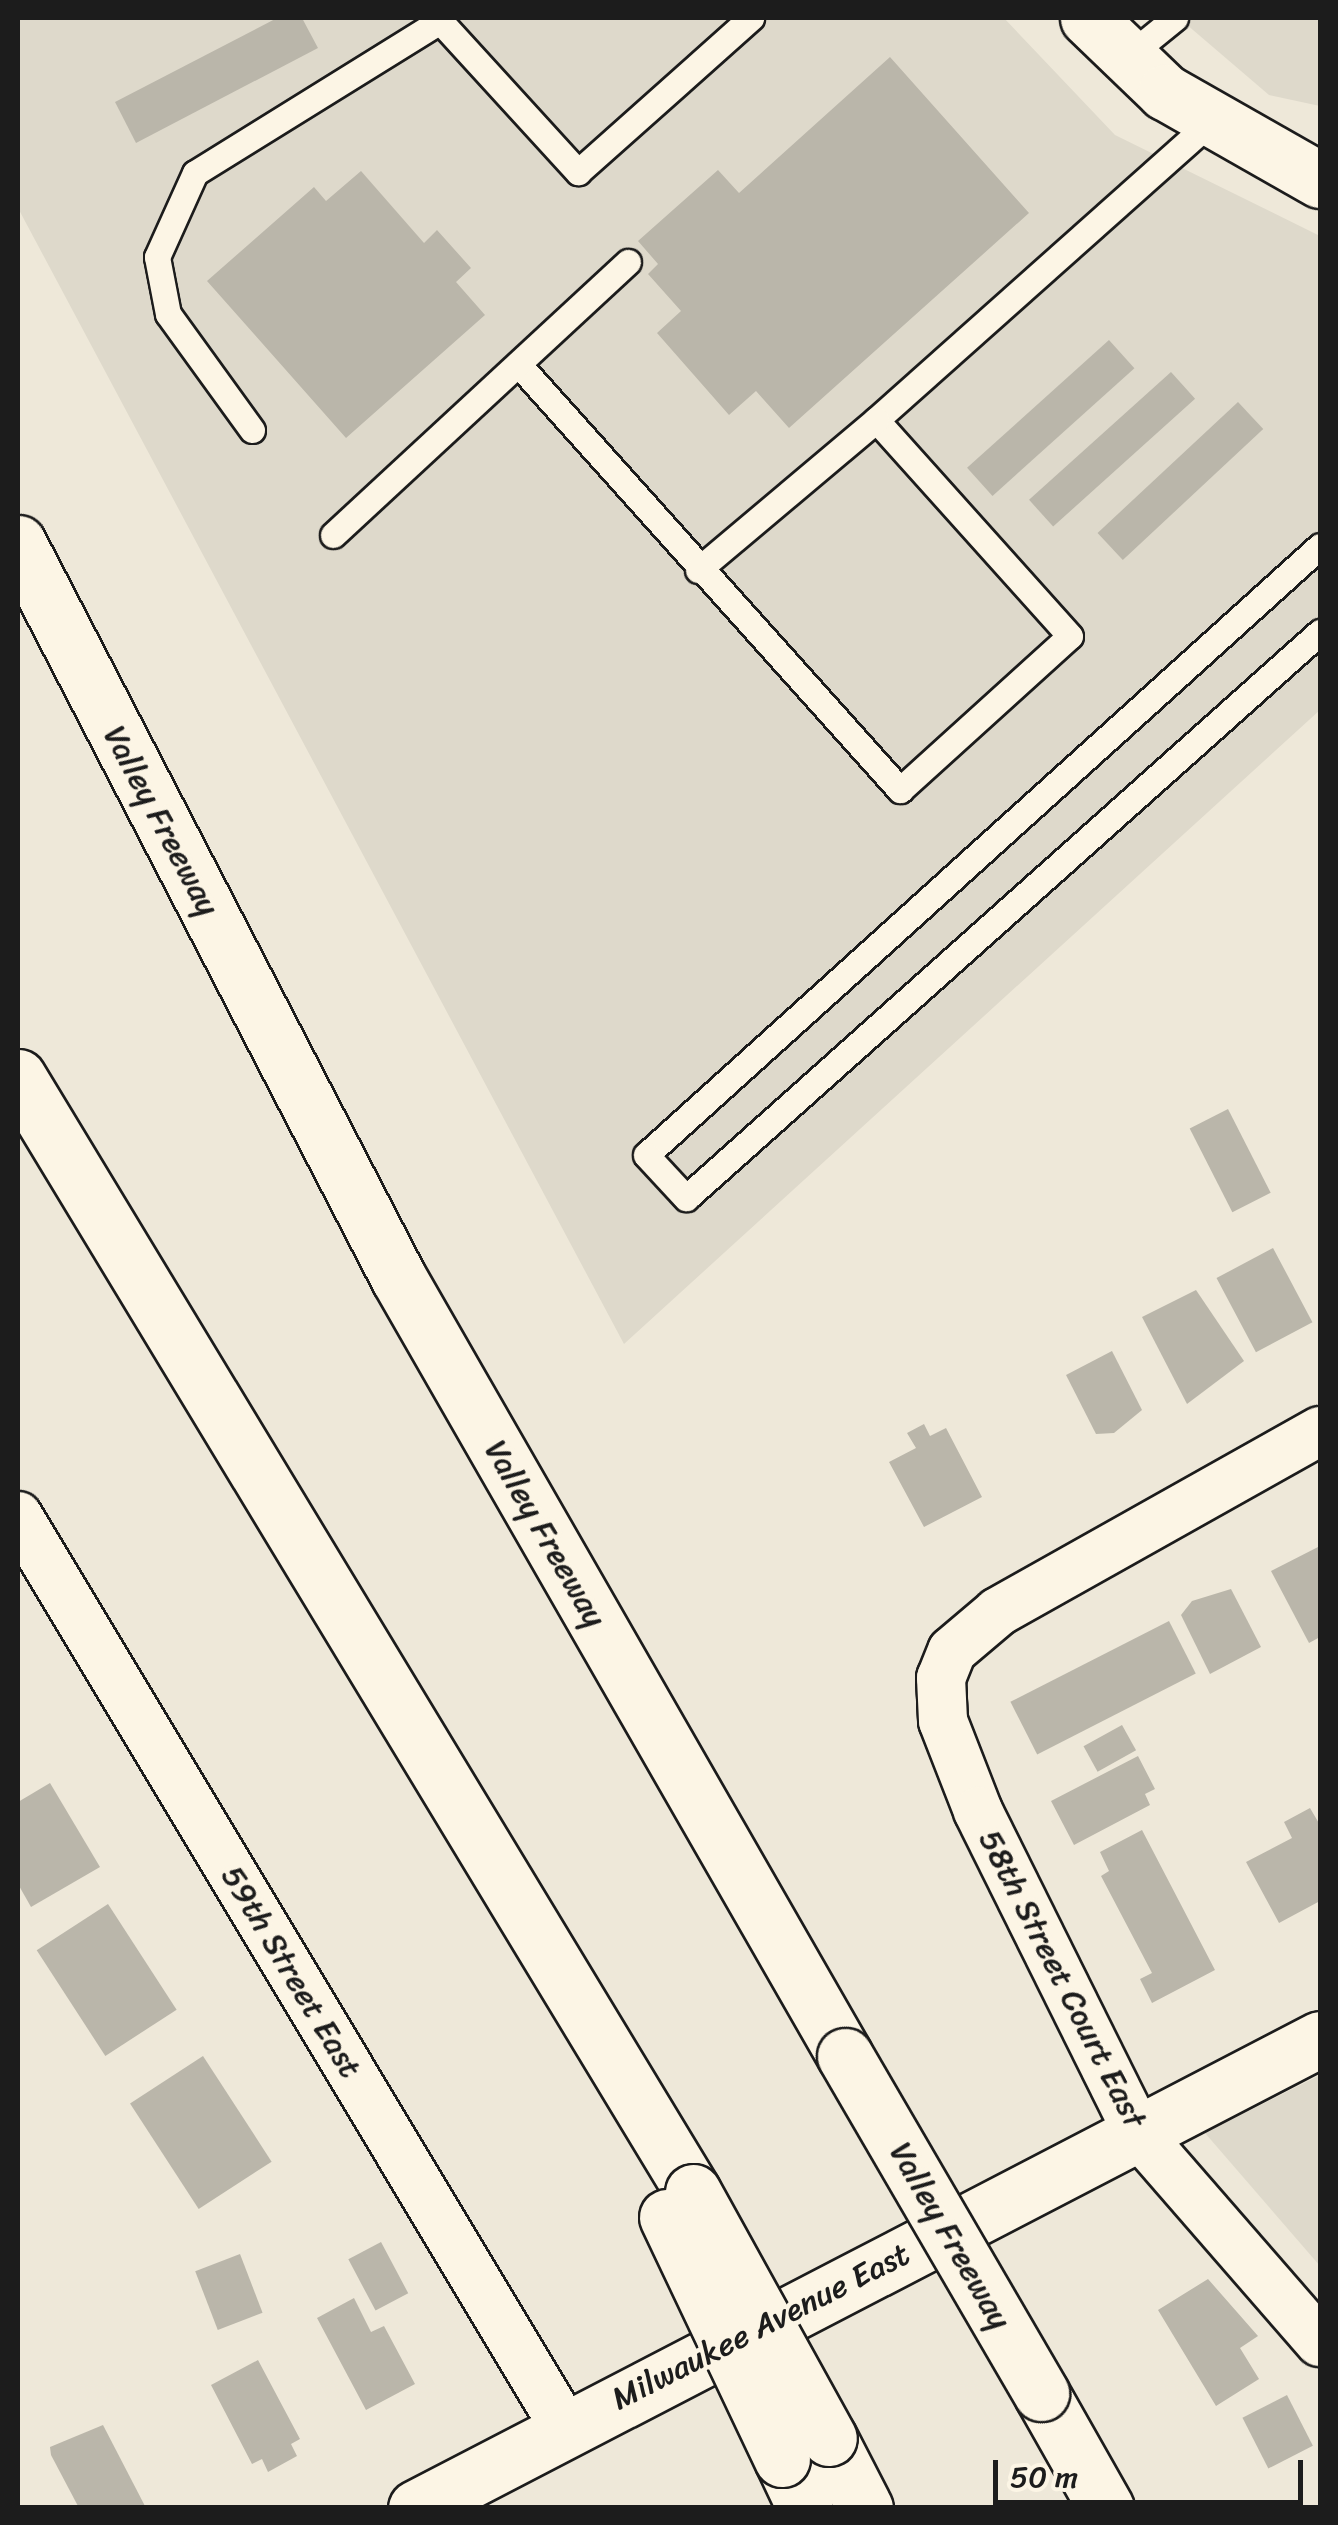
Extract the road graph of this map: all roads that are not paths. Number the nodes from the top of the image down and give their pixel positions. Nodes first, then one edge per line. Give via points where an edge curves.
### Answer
1 (751, 18) edge
2 (1088, 18) edge
3 (1175, 18) edge
4 (1126, 57) junction
5 (1212, 122) junction
6 (1310, 175) edge
7 (628, 262) dead end
8 (518, 365) junction
9 (876, 420) junction
10 (252, 430) dead end
11 (333, 535) dead end
12 (18, 542) edge
13 (1320, 546) edge
14 (698, 570) junction
15 (1320, 632) edge
16 (18, 1077) edge
17 (1320, 1431) edge
18 (18, 1516) edge
19 (1320, 2039) edge
20 (1138, 2133) junction
21 (1320, 2342) edge
22 (565, 2428) junction
23 (806, 2449) junction
24 (416, 2508) edge
25 (805, 2508) edge
26 (865, 2508) edge
27 (1106, 2508) edge

1 - 10 lane via 578,172 440,21 196,173 157,257 168,314
2 - 4 main road
3 - 4 lane
4 - 5 main road
5 - 6 main road
5 - 9 lane
7 - 8 lane
8 - 11 lane
8 - 14 lane
9 - 14 lane
9 - 14 lane via 1070,636 900,790
12 - 27 main road, Valley Freeway, bridge via 398,1277
13 - 15 lane via 646,1155 686,1198
16 - 23 main road, bridge via 492,1862
17 - 20 street, 58th Street Court East via 998,1612 952,1651 941,1678 942,1720 978,1811
18 - 22 street, 59th Street East
19 - 20 main road, Milwaukee Avenue East
20 - 21 street, 58th Street Court East
20 - 22 main road, Milwaukee Avenue East
22 - 24 main road, Milwaukee Avenue East
23 - 25 main road
23 - 26 main road

